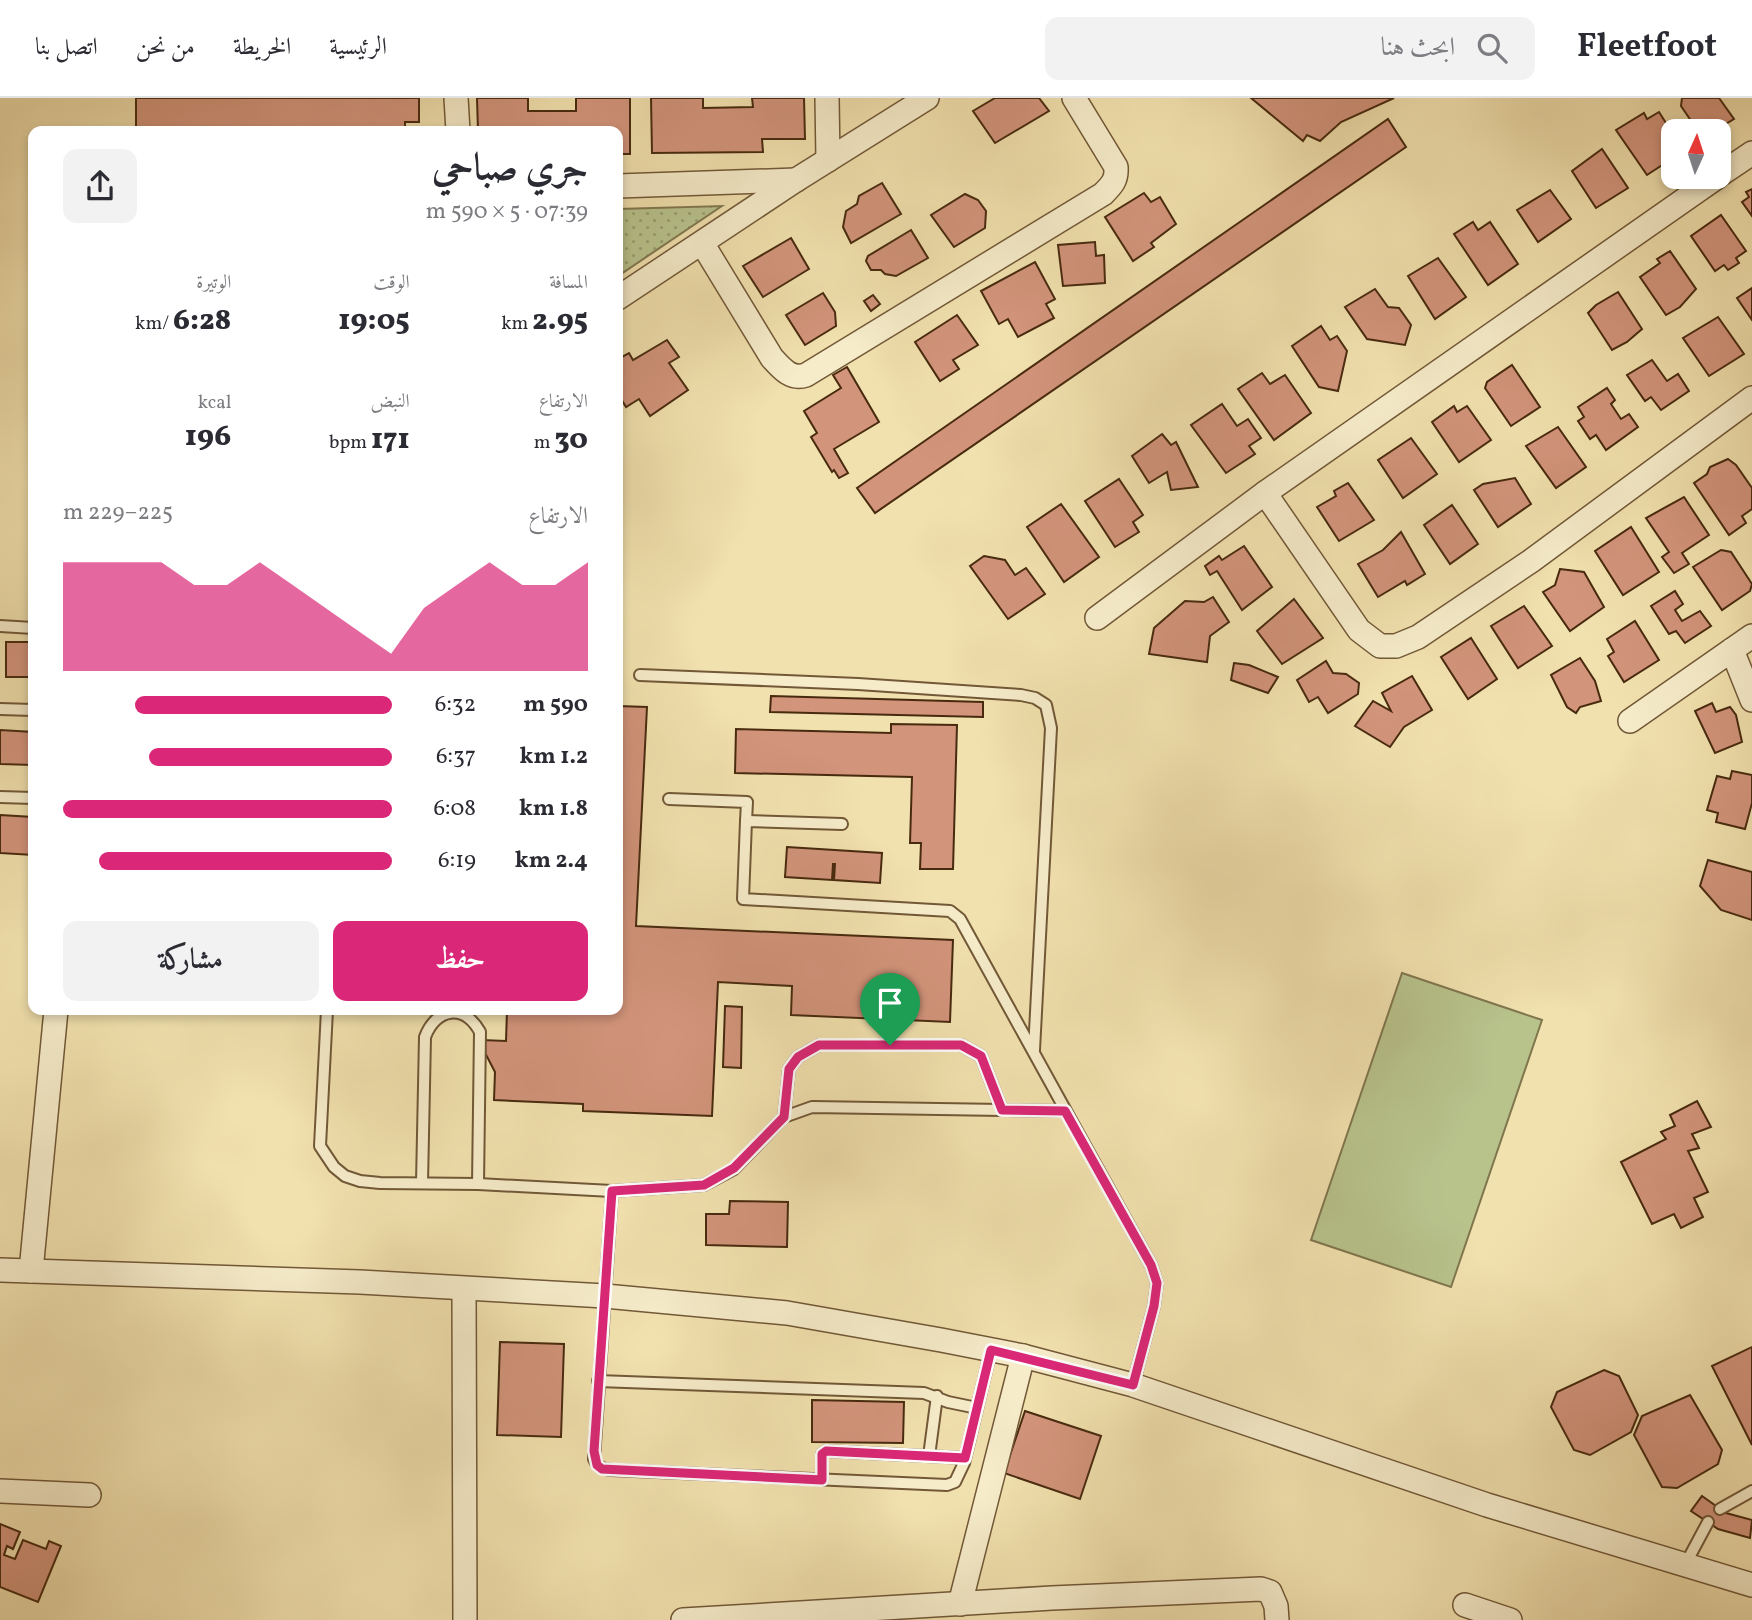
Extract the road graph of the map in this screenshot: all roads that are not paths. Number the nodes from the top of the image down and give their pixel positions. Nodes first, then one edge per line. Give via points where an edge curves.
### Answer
1 (456, 98) edge
2 (828, 98) edge
3 (927, 98) edge
4 (1074, 98) edge
5 (458, 126) edge
6 (1752, 153) edge
7 (828, 160) junction
8 (1731, 167) edge
9 (796, 180) junction
10 (623, 186) edge
11 (1699, 189) edge
12 (702, 243) junction
13 (623, 295) edge
14 (1752, 398) edge
15 (1265, 492) junction
16 (1097, 618) dead end
17 (0, 626) edge
18 (28, 628) edge
19 (1752, 636) edge
20 (1732, 650) junction
21 (640, 675) dead end
22 (1752, 700) edge
23 (0, 709) edge
24 (28, 710) edge
25 (1630, 721) dead end
26 (0, 797) edge
27 (28, 798) edge
28 (669, 799) dead end
29 (746, 821) junction
30 (842, 824) dead end
31 (56, 1015) edge
32 (327, 1015) edge
33 (444, 1015) edge
34 (465, 1015) edge
35 (1034, 1050) junction
36 (1002, 1110) junction
37 (1065, 1111) junction
38 (784, 1117) junction
39 (422, 1183) junction
40 (478, 1184) junction
41 (612, 1191) junction
42 (0, 1270) edge
43 (32, 1271) junction
44 (464, 1290) junction
45 (605, 1296) junction
46 (991, 1350) junction
47 (1023, 1356) junction
48 (598, 1381) junction
49 (1133, 1385) junction
50 (937, 1396) junction
51 (977, 1408) junction
52 (929, 1456) junction
53 (965, 1458) junction
54 (822, 1480) junction
55 (0, 1491) edge
56 (1752, 1491) edge
57 (89, 1495) dead end
58 (1720, 1509) dead end
59 (1708, 1522) dead end
60 (1685, 1565) junction
61 (1752, 1586) edge
62 (960, 1604) junction
63 (1465, 1605) dead end
64 (1052, 1609) edge
65 (831, 1616) edge
66 (465, 1620) edge
67 (683, 1620) edge
68 (1278, 1620) edge
69 (1510, 1620) edge

1 - 5 street
2 - 7 street
3 - 7 street
4 - 12 street via 1116,167 1112,184 806,375 790,375 772,358
6 - 8 street
7 - 9 street
9 - 10 street
9 - 12 street
11 - 15 street
12 - 13 street
14 - 15 street via 1531,561 1418,637 1396,646 1380,646 1353,624
15 - 16 street
17 - 18 lane
19 - 20 street
20 - 22 street
20 - 25 street
21 - 35 lane via 1013,695 1035,698 1046,705 1051,728
23 - 24 lane
26 - 27 lane
28 - 29 lane via 747,802
29 - 30 lane
29 - 35 lane via 743,899 950,911 960,919
31 - 43 street
32 - 39 lane via 320,1146 345,1176 380,1183
33 - 39 lane via 431,1022 425,1037
34 - 40 lane via 480,1032
35 - 37 lane
36 - 37 lane
36 - 38 lane via 827,1106
36 - 38 lane via 981,1056 961,1045 819,1045 798,1057 789,1069
37 - 49 lane via 1157,1283
38 - 41 lane via 734,1168 704,1185
39 - 40 lane
40 - 41 lane
41 - 45 lane
42 - 43 street
43 - 44 street
44 - 45 street
44 - 66 street
45 - 46 street via 788,1313
45 - 48 lane
46 - 47 street
46 - 51 lane
47 - 49 street
47 - 62 street
48 - 50 lane
48 - 54 lane via 594,1459 602,1469
49 - 60 street via 1487,1505
50 - 51 lane
50 - 52 lane
51 - 53 lane
52 - 53 lane
52 - 54 lane via 826,1451 822,1454
53 - 54 lane via 955,1482 947,1485
55 - 57 street
56 - 58 lane
59 - 60 lane
60 - 61 street
62 - 64 street
62 - 65 street
63 - 69 street
64 - 68 street via 1261,1589 1270,1592
65 - 67 street

